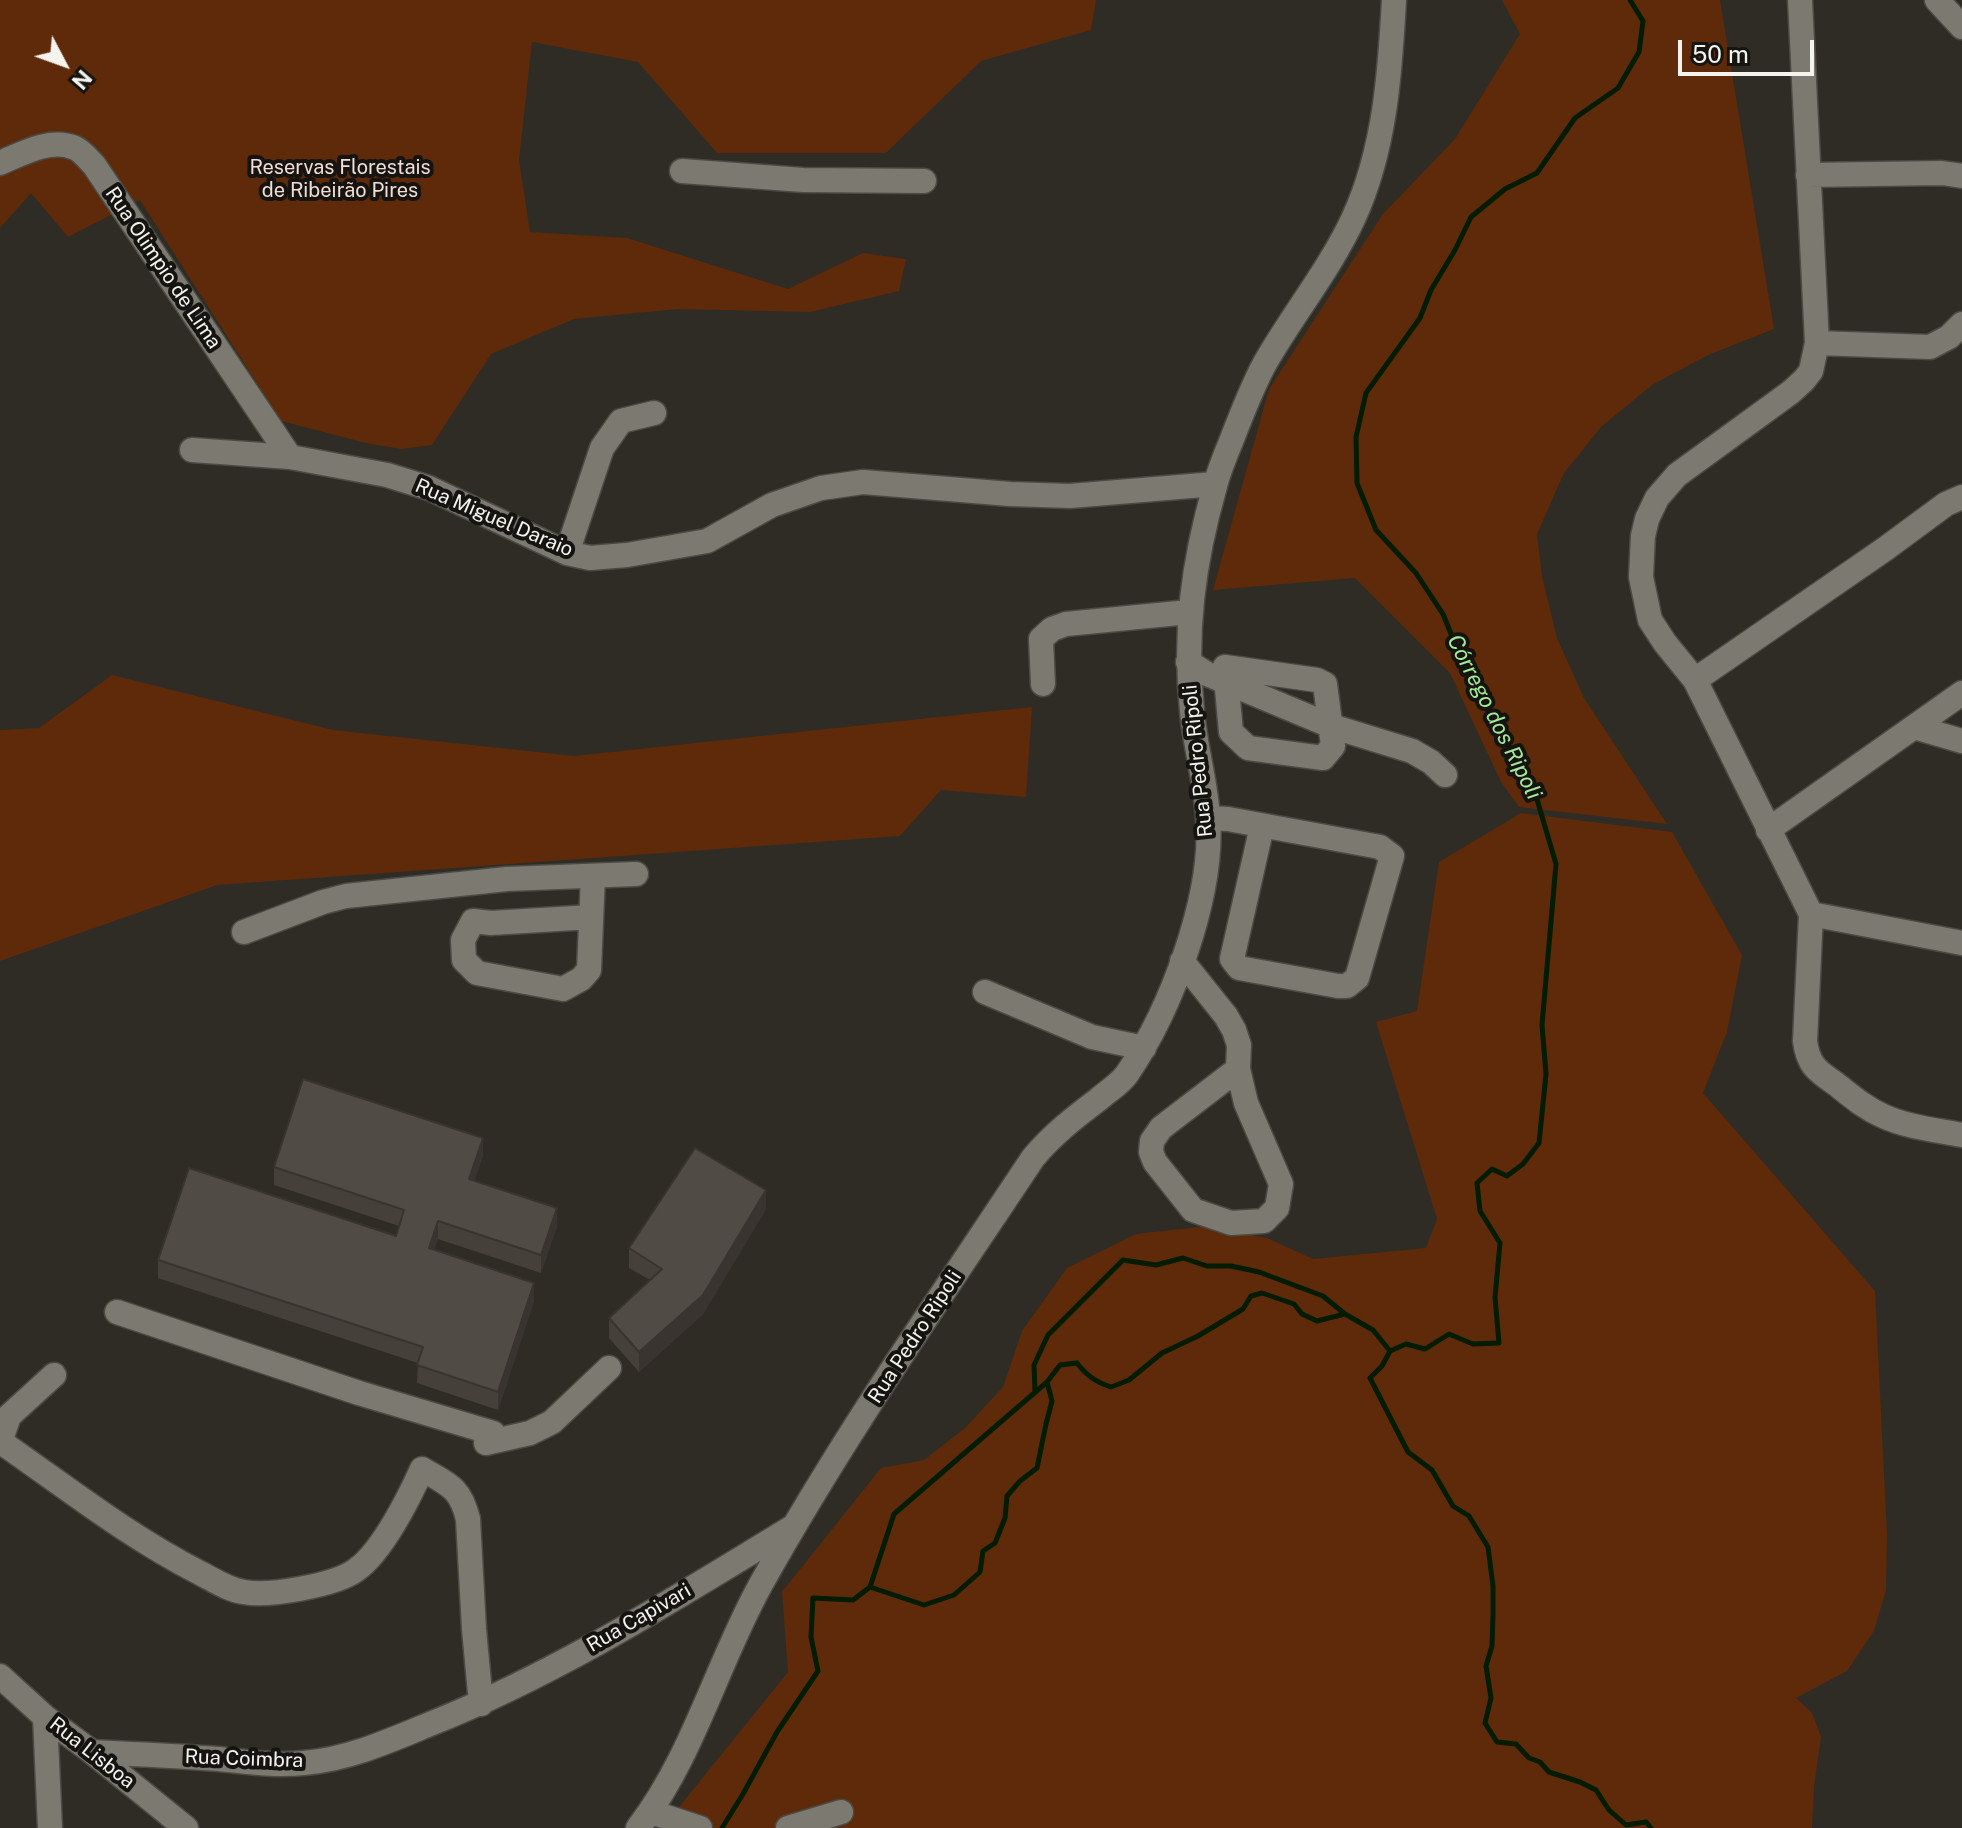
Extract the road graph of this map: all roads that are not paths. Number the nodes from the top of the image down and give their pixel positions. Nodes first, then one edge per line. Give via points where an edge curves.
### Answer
1 (1394, 0) edge
2 (1800, 0) edge
3 (1937, 0) edge
4 (1962, 27) edge
5 (0, 163) edge
6 (682, 171) dead end
7 (1808, 175) junction
8 (1962, 176) edge
9 (924, 181) dead end
10 (1962, 324) edge
11 (1817, 343) junction
12 (654, 413) dead end
13 (192, 450) dead end
14 (290, 457) junction
15 (1215, 484) junction
16 (1962, 497) edge
17 (567, 553) junction
18 (1189, 612) junction
19 (1188, 662) junction
20 (1695, 680) junction
21 (1225, 682) junction
22 (1043, 684) dead end
23 (1962, 693) edge
24 (1331, 726) junction
25 (1914, 727) junction
26 (1962, 741) edge
27 (1445, 775) dead end
28 (1209, 818) junction
29 (1262, 826) junction
30 (1768, 830) junction
31 (636, 874) dead end
32 (593, 876) junction
33 (1811, 914) junction
34 (591, 917) junction
35 (244, 932) dead end
36 (1962, 943) edge
37 (1182, 961) junction
38 (985, 992) dead end
39 (1144, 1048) junction
40 (1238, 1069) junction
41 (1962, 1135) edge
42 (117, 1312) dead end
43 (609, 1368) dead end
44 (54, 1375) dead end
45 (4, 1413) edge
46 (0, 1442) edge
47 (793, 1526) junction
48 (0, 1676) edge
49 (481, 1704) junction
50 (45, 1717) junction
51 (92, 1752) junction
52 (841, 1812) dead end
53 (644, 1820) edge
54 (50, 1828) edge
55 (186, 1828) edge
56 (700, 1828) edge
57 (788, 1828) edge

1 - 15 street, Rua Pedro Ripoli via 1391,63 1368,182 1345,233 1265,364
2 - 7 street
3 - 4 street
5 - 14 street, Rua Olimpio de Lima via 60,144 76,148 94,165
6 - 9 street
7 - 8 street
7 - 11 street
10 - 11 street via 1930,347
11 - 20 street via 1804,380 1677,475 1647,519 1641,577 1650,620
12 - 17 street via 621,421 610,435
13 - 14 street, Rua Miguel Daraio
14 - 17 street, Rua Miguel Daraio via 429,488
15 - 17 street, Rua Miguel Daraio via 1070,496 863,482 821,488 772,505 707,541 627,555 590,558
15 - 18 street, Rua Pedro Ripoli
16 - 20 street
18 - 19 street, Rua Pedro Ripoli
18 - 22 street via 1052,629 1041,639
19 - 21 street
19 - 28 street, Rua Pedro Ripoli
20 - 30 street
21 - 24 street
21 - 24 street via 1225,667 1317,680 1325,684
21 - 24 street via 1231,732 1248,748 1323,758 1333,746
23 - 25 street
24 - 27 street via 1412,751
25 - 26 street
25 - 30 street
28 - 29 street
28 - 37 street, Rua Pedro Ripoli via 1202,895
29 - 29 street via 1380,847 1392,856 1357,978 1347,986 1239,968 1232,959
30 - 33 street
31 - 32 street
32 - 34 street
32 - 35 street via 346,896
33 - 36 street
33 - 41 street via 1805,1041 1811,1064 1884,1117
34 - 34 street via 589,970 563,989 477,973 464,960 463,940 473,921
37 - 39 street, Rua Pedro Ripoli
37 - 40 street via 1234,1030
38 - 39 street via 1092,1037
39 - 47 street, Rua Pedro Ripoli via 1124,1078 1046,1141 1033,1158
40 - 40 street via 1246,1103 1281,1184 1277,1208 1264,1221 1231,1223 1193,1210 1151,1152 1161,1128
42 - 43 street via 490,1438 530,1433 552,1422
44 - 45 street
45 - 46 street
46 - 49 street via 163,1553 226,1586 261,1594 325,1583 358,1569 406,1504 422,1469 458,1492 468,1519
47 - 49 street, Rua Capivari via 596,1644
47 - 53 street, Rua Pedro Ripoli via 682,1758
48 - 50 street, Rua Lisboa
49 - 51 street, Rua Coimbra via 343,1757 303,1763
50 - 51 street, Rua Lisboa
50 - 54 street
51 - 55 street, Rua Lisboa
52 - 57 street
53 - 56 street

